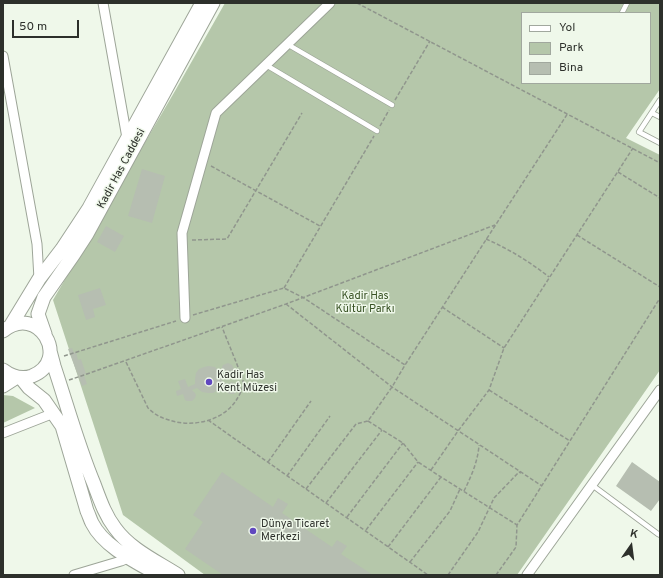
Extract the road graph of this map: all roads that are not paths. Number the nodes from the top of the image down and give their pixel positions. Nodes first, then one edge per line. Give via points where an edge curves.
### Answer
1 (103, 3) edge
2 (202, 3) edge
3 (213, 3) edge
4 (330, 3) edge
5 (627, 3) edge
6 (622, 12) edge
7 (287, 44) junction
8 (3, 56) edge
9 (266, 65) junction
10 (660, 100) edge
11 (392, 105) road end
12 (652, 113) junction
13 (660, 117) edge
14 (377, 131) road end
15 (127, 138) junction
16 (660, 143) edge
17 (39, 279) junction
18 (185, 318) dead end
19 (7, 328) edge
20 (45, 334) junction
21 (50, 351) junction
22 (3, 370) edge
23 (19, 378) junction
24 (3, 386) edge
25 (658, 396) edge
26 (54, 413) junction
27 (3, 433) edge
28 (592, 485) junction
29 (660, 534) edge
30 (128, 558) junction
31 (530, 574) edge
32 (74, 575) edge
33 (159, 575) edge
34 (178, 575) edge

1 - 15 street
2 - 15 street, Kadir Has Caddesi
3 - 20 street, Kadir Has Caddesi via 87,234 44,297 38,314
4 - 7 street
5 - 6 lane
7 - 9 street
7 - 11 lane
8 - 17 street via 37,244
9 - 14 lane
9 - 18 street via 216,113 182,233
10 - 12 lane
12 - 13 lane
12 - 16 lane via 639,132
15 - 17 street, Kadir Has Caddesi via 89,208
17 - 19 street, Kadir Has Caddesi
19 - 20 street via 20,323 30,323
20 - 21 street, Kadir Has Caddesi
21 - 23 street via 49,360 44,368 29,378
21 - 34 street, Kadir Has Caddesi via 86,466 106,515 126,541
22 - 23 street
23 - 24 street
23 - 26 street via 44,400
25 - 28 street
26 - 27 street
26 - 30 street via 62,426 93,524 102,536
28 - 29 lane
28 - 31 street
30 - 32 street
30 - 33 street

